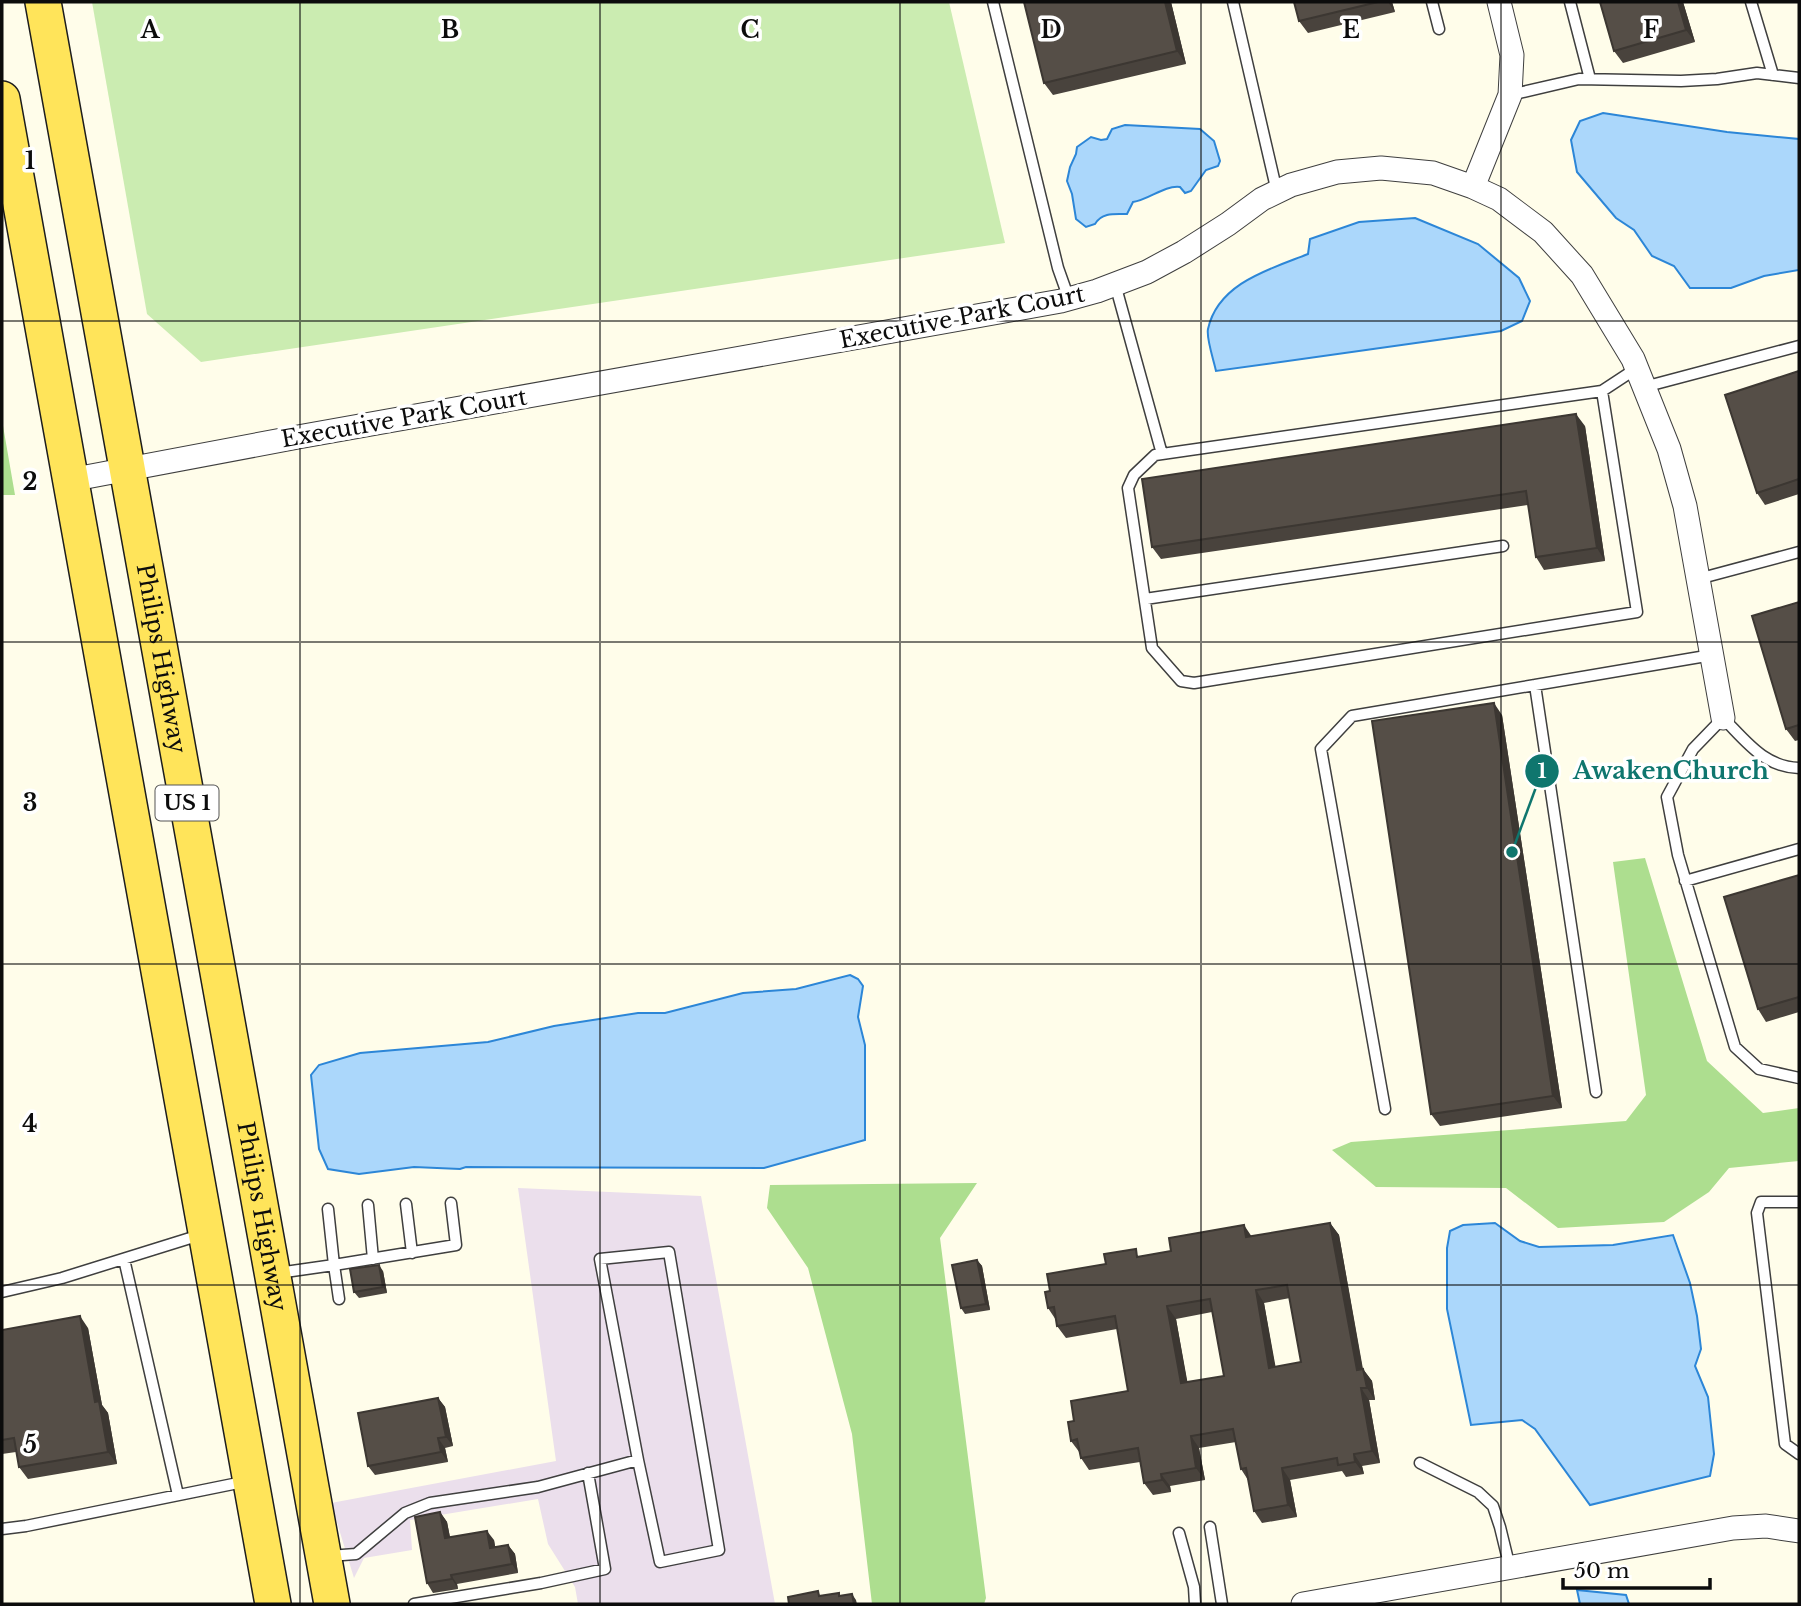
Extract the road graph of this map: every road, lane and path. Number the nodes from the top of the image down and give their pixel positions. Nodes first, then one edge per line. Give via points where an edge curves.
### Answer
1 (43, 2) edge
2 (993, 2) edge
3 (1233, 2) edge
4 (1432, 2) edge
5 (1499, 2) edge
6 (1570, 2) edge
7 (1751, 2) edge
8 (1439, 29) dead end
9 (1773, 75) junction
10 (1799, 78) edge
11 (1590, 79) junction
12 (1510, 95) junction
13 (2, 99) edge
14 (1473, 187) junction
15 (1277, 192) junction
16 (1115, 284) junction
17 (1069, 299) junction
18 (1799, 346) edge
19 (1641, 377) junction
20 (1602, 391) junction
21 (1162, 454) junction
22 (127, 468) junction
23 (70, 480) junction
24 (1503, 546) dead end
25 (1799, 552) edge
26 (1698, 579) junction
27 (1145, 599) junction
28 (1712, 654) junction
29 (1535, 685) junction
30 (1723, 718) junction
31 (1799, 768) edge
32 (1799, 849) edge
33 (1685, 881) junction
34 (1799, 1078) edge
35 (1596, 1093) dead end
36 (1385, 1110) dead end
37 (1799, 1202) edge
38 (452, 1203) dead end
39 (406, 1204) dead end
40 (368, 1205) dead end
41 (328, 1209) dead end
42 (206, 1233) junction
43 (412, 1253) junction
44 (124, 1259) junction
45 (373, 1259) junction
46 (334, 1265) junction
47 (272, 1274) junction
48 (2, 1292) edge
49 (339, 1299) dead end
50 (1799, 1454) edge
51 (638, 1460) junction
52 (1420, 1463) dead end
53 (307, 1469) junction
54 (588, 1474) junction
55 (251, 1481) junction
56 (178, 1495) junction
57 (1209, 1527) dead end
58 (2, 1529) edge
59 (1799, 1531) edge
60 (1179, 1533) dead end
61 (323, 1557) junction
62 (1510, 1568) junction
63 (273, 1604) edge
64 (332, 1604) edge
65 (414, 1604) edge
66 (1195, 1604) edge
67 (1222, 1604) edge
68 (1303, 1604) edge

1 - 22 main road, Philips Highway / US 1
2 - 17 lane
3 - 15 lane
4 - 8 lane
5 - 12 street via 1512,55
6 - 11 lane
7 - 9 lane
9 - 10 lane
9 - 11 lane via 1681,81
11 - 12 lane
12 - 14 street
13 - 23 main road, US 1
14 - 15 street, Executive Park Court via 1433,173 1381,168 1337,172
14 - 19 street, Executive Park Court via 1499,199 1559,248 1582,275
15 - 16 street, Executive Park Court via 1184,252
16 - 17 street, Executive Park Court
16 - 21 lane
17 - 22 street, Executive Park Court
18 - 19 lane
19 - 20 lane
19 - 26 street, Executive Park Court via 1669,449
20 - 21 lane
20 - 27 lane via 1637,612 1194,683 1181,681 1152,648
21 - 27 lane via 1134,475 1128,488
22 - 23 street, Executive Park Court
22 - 47 main road, Philips Highway / US 1
23 - 42 main road, US 1
24 - 27 lane
25 - 26 lane
26 - 28 street, Executive Park Court
28 - 29 lane
28 - 30 street, Executive Park Court
29 - 35 lane
29 - 36 lane via 1352,716 1321,749
30 - 31 lane via 1759,755
30 - 33 lane via 1693,750 1667,797
32 - 33 lane
33 - 34 lane via 1735,1047 1759,1069
37 - 50 lane via 1761,1202 1757,1213 1785,1444
38 - 43 lane via 456,1245
39 - 43 lane
40 - 45 lane
41 - 46 lane
42 - 44 lane
42 - 55 main road, US 1
43 - 45 lane
44 - 48 lane
44 - 56 lane
45 - 46 lane
46 - 47 lane
46 - 49 lane
47 - 53 main road, Philips Highway / US 1
51 - 51 lane via 600,1259 669,1252 719,1550 660,1562
51 - 54 lane
52 - 62 lane via 1479,1492 1493,1506
53 - 55 main road
53 - 61 main road, Philips Highway / US 1
54 - 61 lane via 538,1487 430,1503 405,1513 356,1554
54 - 65 lane via 605,1569
55 - 56 lane
55 - 63 main road, US 1
56 - 58 lane
57 - 67 lane
59 - 62 street via 1766,1526 1732,1528
60 - 66 lane
61 - 64 main road, Philips Highway / US 1
62 - 68 street

